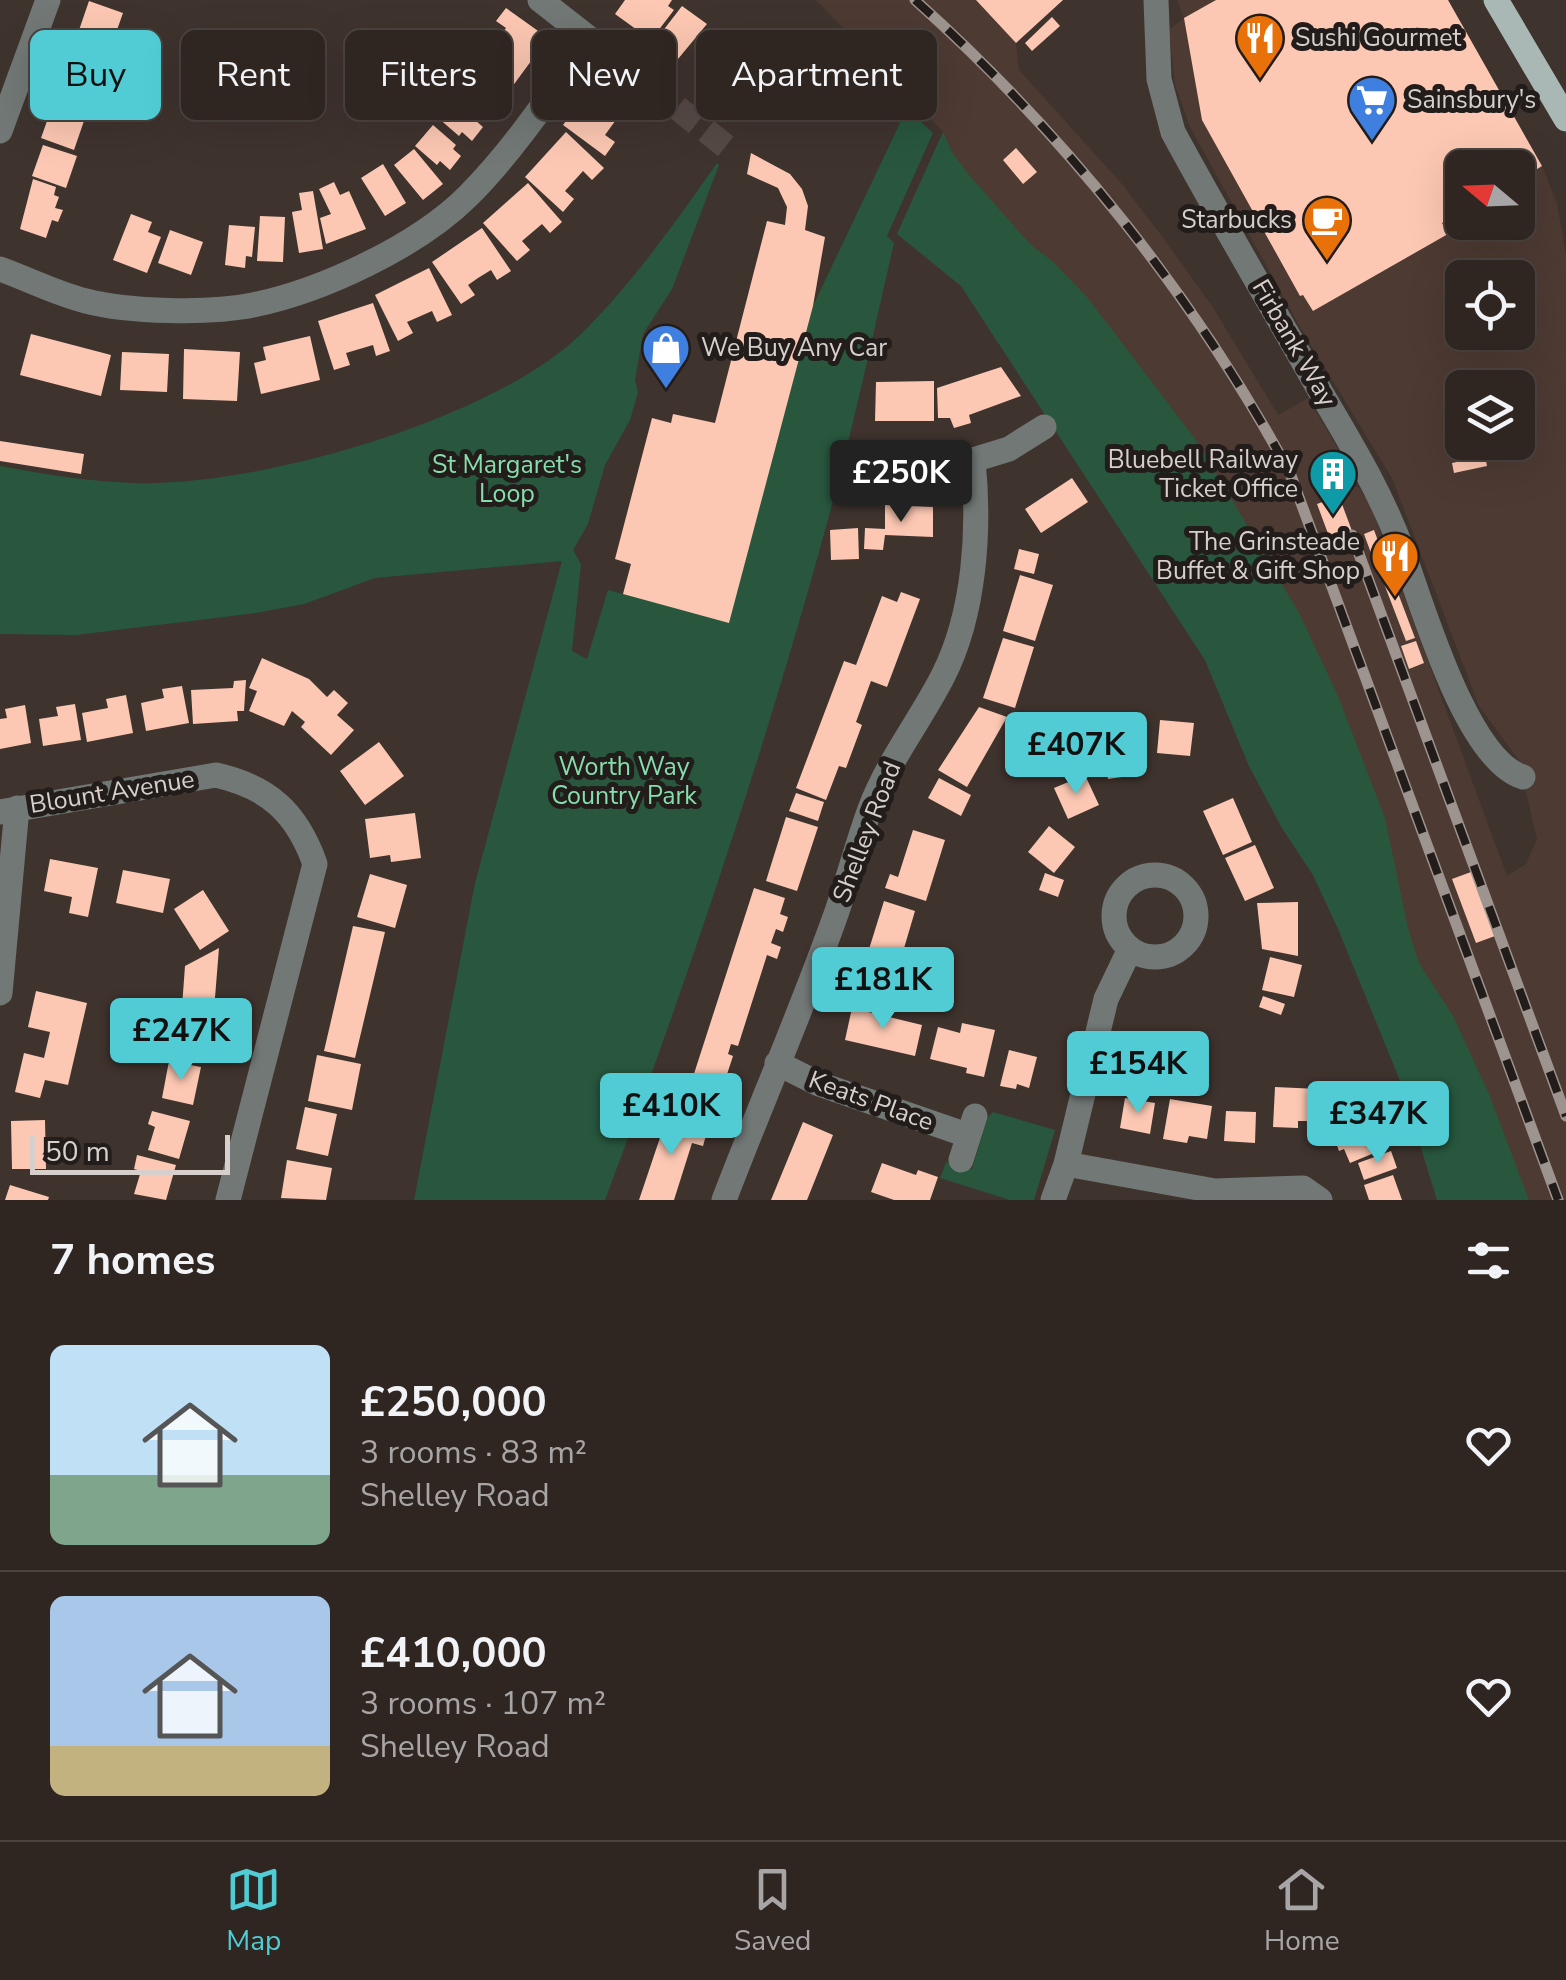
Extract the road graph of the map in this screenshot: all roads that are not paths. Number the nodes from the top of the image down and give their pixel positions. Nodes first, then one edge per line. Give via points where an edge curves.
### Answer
1 (48, 0) edge
2 (540, 0) edge
3 (1156, 0) edge
4 (1496, 0) edge
5 (1566, 118) edge
6 (0, 131) edge
7 (0, 269) edge
8 (1044, 426) dead end
9 (973, 460) junction
10 (860, 481) dead end
11 (1523, 777) dead end
12 (8, 810) edge
13 (1130, 949) dead end
14 (0, 993) edge
15 (777, 1063) junction
16 (960, 1160) dead end
17 (1066, 1164) junction
18 (1223, 1196) edge
19 (228, 1200) edge
20 (724, 1200) edge
21 (1053, 1200) edge
22 (1320, 1200) edge

1 - 6 street
2 - 7 street via 590,40 465,199 384,257 253,305 180,310 86,302
3 - 11 street, Firbank Way via 1159,79 1173,132 1378,488 1463,707 1500,765
4 - 5 main road
8 - 9 street via 1009,450
9 - 10 street via 860,462
9 - 15 street, Shelley Road via 975,528 956,643 871,808
12 - 14 street
12 - 19 street, Blount Avenue via 216,775 245,782 277,803 304,833 315,864
13 - 17 street via 1106,999
15 - 16 street, Keats Place via 819,1084 971,1125
15 - 20 street, Shelley Road
17 - 18 street
17 - 21 street
18 - 22 street via 1288,1186

